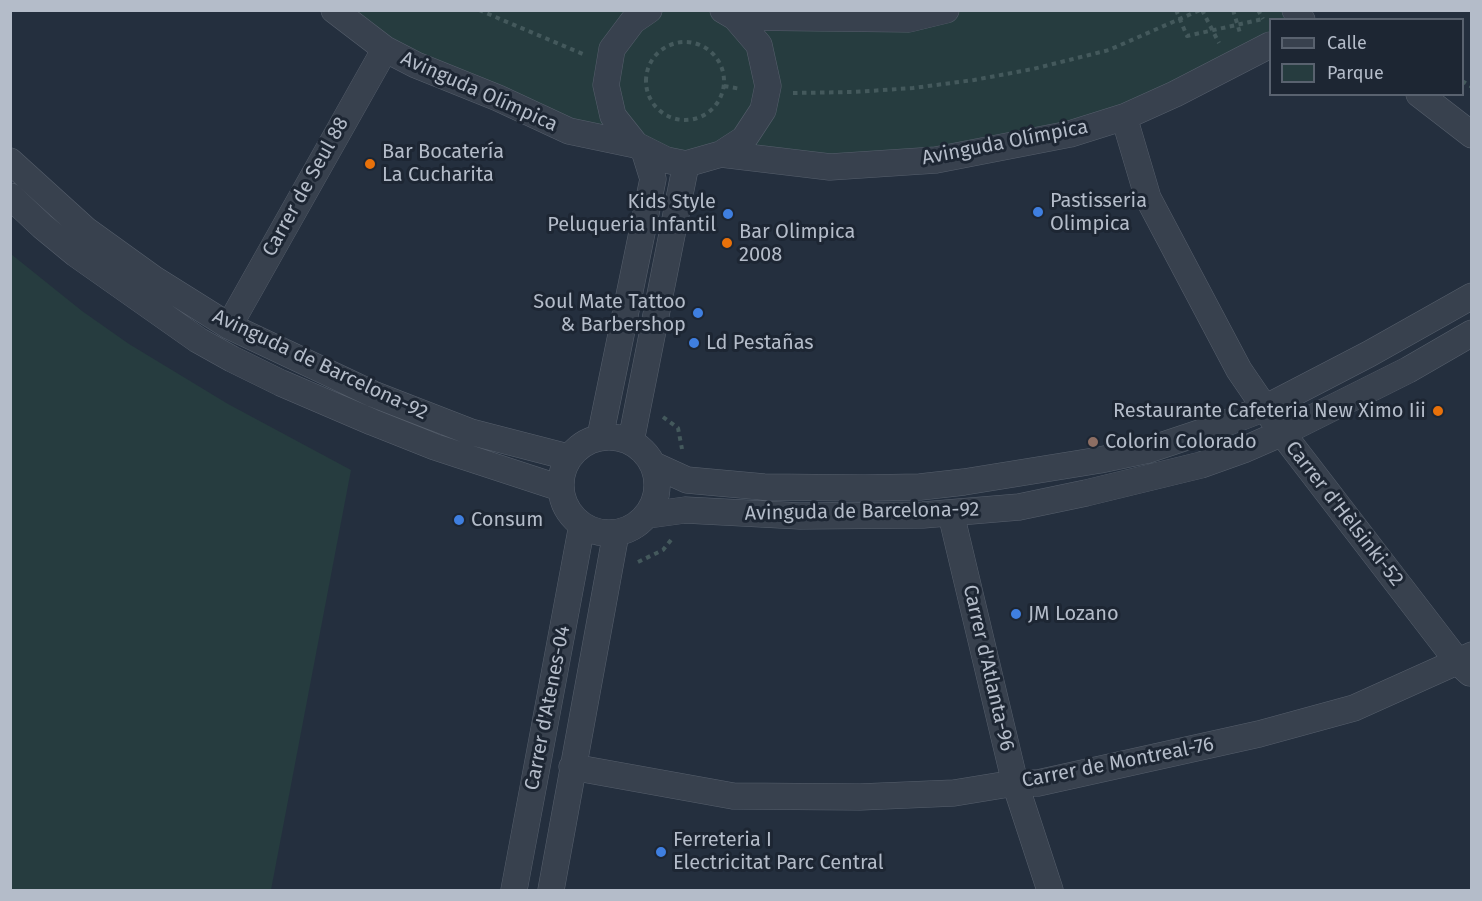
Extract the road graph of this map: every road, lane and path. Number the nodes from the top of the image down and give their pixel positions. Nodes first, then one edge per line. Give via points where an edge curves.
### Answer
1 (334, 10) edge
2 (479, 10) edge
3 (650, 10) edge
4 (946, 10) edge
5 (1176, 10) edge
6 (1201, 10) edge
7 (1233, 10) edge
8 (1258, 10) edge
9 (729, 14) edge
10 (1180, 19) junction
11 (1242, 39) dead end
12 (1269, 46) edge
13 (1221, 48) dead end
14 (385, 49) junction
15 (610, 62) junction
16 (647, 71) junction
17 (766, 93) junction
18 (1422, 96) edge
19 (1125, 117) junction
20 (1472, 135) edge
21 (640, 148) junction
22 (721, 154) junction
23 (10, 161) edge
24 (686, 164) junction
25 (10, 196) edge
26 (1472, 296) edge
27 (229, 326) junction
28 (1472, 333) edge
29 (638, 399) junction
30 (1265, 408) junction
31 (1282, 433) junction
32 (600, 437) junction
33 (631, 441) junction
34 (568, 457) junction
35 (654, 465) junction
36 (687, 480) junction
37 (560, 488) junction
38 (685, 510) junction
39 (951, 514) junction
40 (649, 515) junction
41 (582, 525) junction
42 (616, 533) junction
43 (611, 566) junction
44 (1467, 664) edge
45 (572, 767) junction
46 (1015, 783) junction
47 (514, 891) edge
48 (551, 891) edge
49 (1050, 891) edge

1 - 14 street, Avinguda Olímpica
2 - 15 path via 579,53
3 - 15 street via 633,21 612,49
4 - 9 street via 909,19
5 - 10 path, bridge
6 - 10 path
6 - 13 path
7 - 11 path
8 - 10 path, bridge via 1263,19 1187,36
9 - 17 street via 759,45
10 - 17 path via 1109,50 974,80 854,92
12 - 19 street, Avinguda Olímpica
14 - 21 street, Avinguda Olímpica via 569,131
14 - 27 street, Carrer de Seul 88
15 - 16 path
15 - 21 street via 606,85 613,116
16 - 16 path via 649,100 660,113 676,120 694,120 710,113 721,99 725,82 721,65 711,51 695,43 668,45 652,58
17 - 22 street via 763,110 744,139
18 - 20 street
19 - 22 street, Avinguda Olímpica via 1070,134 936,160 830,167
19 - 30 street, Carrer d'Hèlsinki-52 via 1148,198 1239,370
21 - 24 street, Avinguda Olímpica
21 - 32 street via 653,179
22 - 24 street
23 - 27 street, Avinguda de Barcelona-92 via 86,230 192,305
24 - 29 street
25 - 37 street, Avinguda de Barcelona-92 via 76,254 198,340 232,359 435,447
26 - 30 street, Avinguda de Barcelona-92
27 - 34 street, Avinguda de Barcelona-92 via 373,394 471,432
28 - 31 street, Avinguda de Barcelona-92
29 - 33 street
29 - 36 path via 678,428
30 - 31 street, Carrer d'Hèlsinki-52
30 - 36 street, Avinguda de Barcelona-92 via 1148,450 1051,470 964,482 864,488 764,487
31 - 39 street, Avinguda de Barcelona-92 via 1201,465 1086,494 1019,507
31 - 44 street, Carrer d'Hèlsinki-52
32 - 33 street via 616,436
32 - 34 street
33 - 35 street
34 - 37 street
35 - 36 street, Avinguda de Barcelona-92
35 - 40 street via 658,486
37 - 41 street via 565,505
38 - 39 street, Avinguda de Barcelona-92 via 800,516
38 - 40 street, Avinguda de Barcelona-92
38 - 43 path via 680,529 663,550 637,562
39 - 46 street, Carrer d'Atlanta-96
40 - 42 street
41 - 42 street via 601,533
41 - 47 street, Carrer d'Atenes-04
42 - 43 street, Carrer d'Atenes-04
43 - 45 street, Carrer d'Atenes-04
44 - 46 street, Carrer de Montreal-76 via 1354,708 1259,734 1038,783
45 - 46 street, Carrer de Montreal-76 via 733,796 895,796 954,793
45 - 48 street, Carrer d'Atenes-04
46 - 49 street, Carrer d'Atlanta-96

